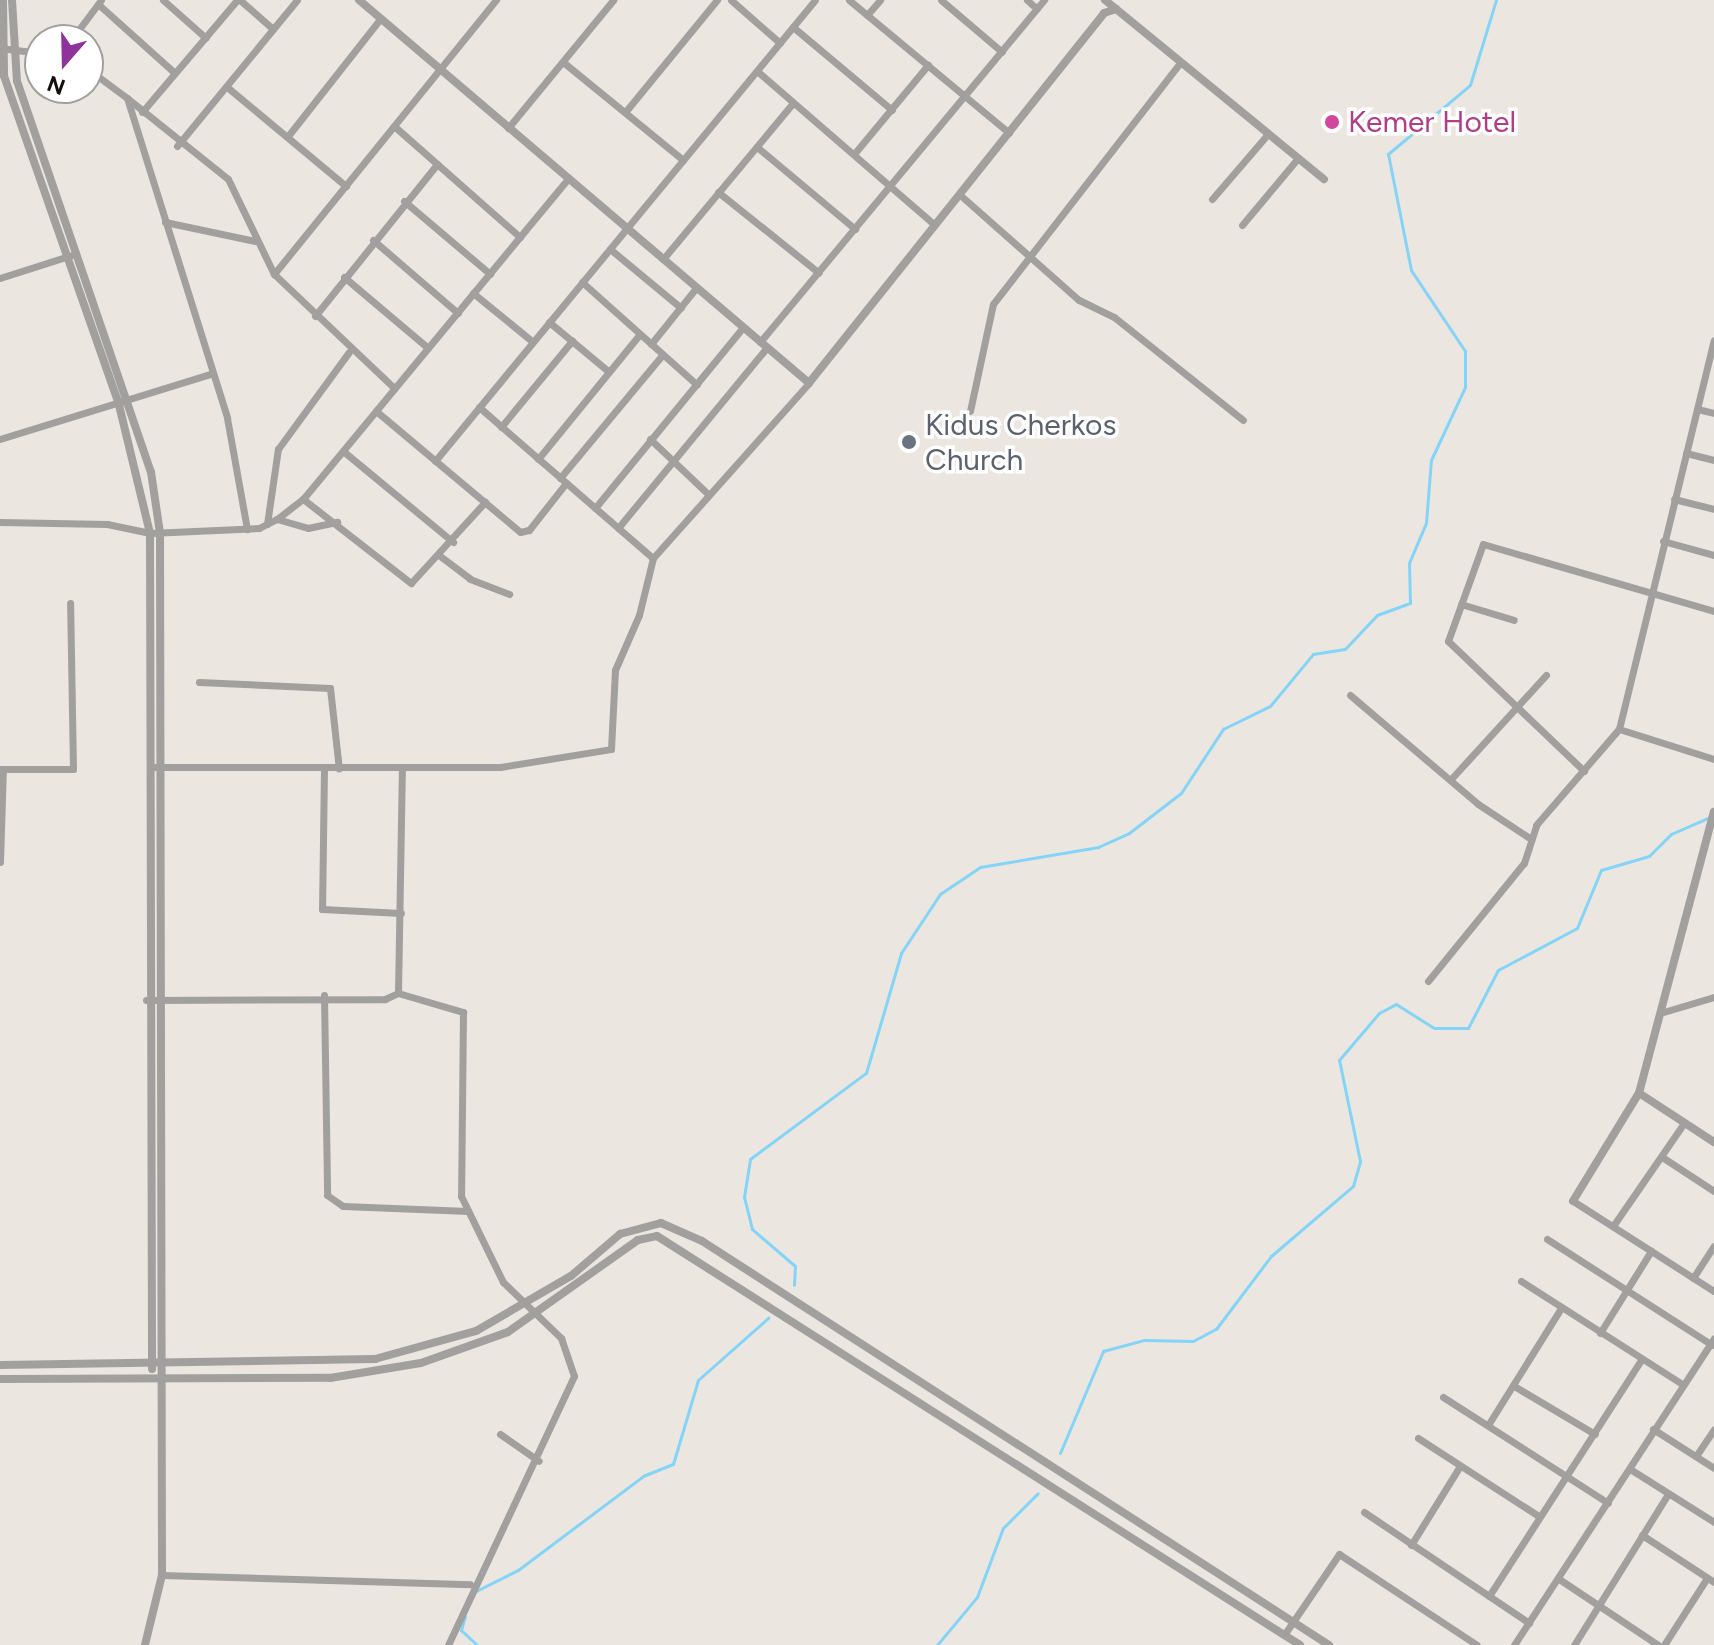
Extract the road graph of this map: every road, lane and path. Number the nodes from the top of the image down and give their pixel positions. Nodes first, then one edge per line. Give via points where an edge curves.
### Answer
1 (3, 0) edge
2 (12, 0) edge
3 (163, 0) edge
4 (238, 0) edge
5 (297, 0) edge
6 (359, 0) edge
7 (613, 0) edge
8 (717, 0) edge
9 (731, 0) edge
10 (815, 0) edge
11 (849, 0) edge
12 (880, 0) edge
13 (941, 0) edge
14 (1027, 0) edge
15 (1044, 0) edge
16 (1105, 0) edge
17 (1122, 0) edge
18 (494, 1) edge
19 (99, 2) edge
20 (1037, 9) junction
21 (1116, 9) junction
22 (867, 15) junction
23 (381, 18) junction
24 (83, 24) edge
25 (793, 27) junction
26 (273, 29) junction
27 (206, 38) junction
28 (780, 43) junction
29 (3, 47) edge
30 (24, 50) edge
31 (1002, 52) junction
32 (563, 62) junction
33 (1181, 62) junction
34 (928, 65) junction
35 (439, 70) junction
36 (757, 71) junction
37 (175, 73) junction
38 (104, 81) edge
39 (227, 87) junction
40 (965, 96) junction
41 (127, 98) junction
42 (793, 103) junction
43 (892, 110) junction
44 (626, 111) junction
45 (142, 112) junction
46 (394, 126) junction
47 (508, 128) junction
48 (1009, 133) junction
49 (1268, 134) junction
50 (288, 136) junction
51 (177, 146) junction
52 (757, 147) junction
53 (854, 154) junction
54 (1298, 158) junction
55 (683, 160) junction
56 (437, 164) junction
57 (568, 179) junction
58 (1324, 179) dead end
59 (346, 186) junction
60 (891, 186) junction
61 (718, 192) junction
62 (959, 194) junction
63 (1212, 199) dead end
64 (404, 201) junction
65 (165, 222) junction
66 (935, 225) junction
67 (1242, 225) dead end
68 (627, 229) junction
69 (855, 229) junction
70 (520, 237) junction
71 (373, 240) junction
72 (255, 241) junction
73 (610, 249) junction
74 (1027, 253) junction
75 (70, 256) junction
76 (663, 259) junction
77 (819, 273) junction
78 (274, 274) junction
79 (490, 274) junction
80 (344, 277) junction
81 (0, 278) edge
82 (582, 282) junction
83 (696, 288) junction
84 (473, 293) junction
85 (681, 308) junction
86 (458, 313) junction
87 (315, 316) junction
88 (549, 322) junction
89 (743, 327) junction
90 (639, 335) junction
91 (1714, 340) edge
92 (572, 341) junction
93 (533, 342) junction
94 (651, 344) junction
95 (764, 345) junction
96 (428, 348) junction
97 (349, 352) junction
98 (662, 355) junction
99 (1711, 364) edge
100 (608, 371) junction
101 (213, 373) junction
102 (809, 383) junction
103 (697, 385) junction
104 (394, 388) junction
105 (123, 404) junction
106 (479, 407) junction
107 (1697, 409) junction
108 (376, 411) junction
109 (970, 411) dead end
110 (1714, 413) edge
111 (1243, 420) dead end
112 (501, 427) junction
113 (0, 439) edge
114 (650, 439) junction
115 (343, 451) junction
116 (1686, 453) junction
117 (538, 459) junction
118 (1714, 460) edge
119 (435, 461) junction
120 (673, 461) junction
121 (151, 472) junction
122 (140, 477) junction
123 (563, 480) junction
124 (709, 495) junction
125 (303, 499) junction
126 (1674, 499) junction
127 (485, 502) junction
128 (595, 508) junction
129 (1714, 509) edge
130 (277, 519) junction
131 (0, 522) edge
132 (337, 522) junction
133 (267, 524) junction
134 (618, 528) junction
135 (247, 529) junction
136 (150, 533) junction
137 (160, 533) junction
138 (1663, 541) junction
139 (453, 542) junction
140 (1714, 555) edge
141 (440, 556) junction
142 (653, 558) junction
143 (509, 594) dead end
144 (1650, 594) junction
145 (70, 603) dead end
146 (1461, 604) junction
147 (1714, 611) edge
148 (1514, 620) dead end
149 (155, 628) junction
150 (1546, 675) dead end
151 (199, 682) dead end
152 (150, 690) junction
153 (161, 690) junction
154 (1350, 695) dead end
155 (1517, 707) junction
156 (1619, 729) junction
157 (1714, 759) edge
158 (151, 767) junction
159 (162, 768) junction
160 (402, 768) junction
161 (1, 769) edge
162 (324, 769) junction
163 (339, 769) junction
164 (1584, 771) junction
165 (1451, 779) junction
166 (1714, 812) edge
167 (1531, 839) junction
168 (0, 862) edge
169 (401, 913) junction
170 (159, 916) junction
171 (148, 917) junction
172 (1428, 981) dead end
173 (398, 993) junction
174 (324, 995) junction
175 (1714, 997) edge
176 (160, 999) junction
177 (146, 1000) junction
178 (1660, 1013) junction
179 (1639, 1093) junction
180 (1684, 1123) junction
181 (158, 1139) junction
182 (148, 1140) junction
183 (1714, 1142) edge
184 (1662, 1157) junction
185 (1714, 1191) edge
186 (1573, 1201) joint
187 (468, 1211) junction
188 (1613, 1226) junction
189 (148, 1228) junction
190 (160, 1228) junction
191 (1547, 1239) dead end
192 (1714, 1246) edge
193 (1651, 1251) junction
194 (1693, 1278) junction
195 (1521, 1281) dead end
196 (148, 1288) junction
197 (159, 1288) junction
198 (1714, 1291) edge
199 (1626, 1292) junction
200 (524, 1306) junction
201 (1561, 1308) junction
202 (535, 1315) junction
203 (1600, 1333) junction
204 (1713, 1343) edge
205 (1642, 1359) junction
206 (0, 1365) edge
207 (162, 1365) junction
208 (152, 1366) junction
209 (157, 1378) junction
210 (0, 1379) edge
211 (1682, 1384) junction
212 (1514, 1386) junction
213 (1443, 1397) dead end
214 (975, 1418) junction
215 (1488, 1425) junction
216 (1653, 1429) junction
217 (1714, 1429) edge
218 (969, 1430) junction
219 (500, 1434) dead end
220 (1595, 1434) junction
221 (1418, 1438) dead end
222 (1696, 1456) junction
223 (539, 1461) junction
224 (1460, 1466) junction
225 (1714, 1468) edge
226 (1630, 1469) junction
227 (1567, 1476) junction
228 (1668, 1494) junction
229 (1608, 1503) junction
230 (1364, 1512) dead end
231 (1540, 1517) junction
232 (1714, 1522) edge
233 (1143, 1525) junction
234 (1642, 1535) junction
235 (1136, 1538) junction
236 (1411, 1545) junction
237 (162, 1575) junction
238 (1559, 1579) junction
239 (1710, 1580) edge
240 (470, 1584) junction
241 (1489, 1596) junction
242 (1597, 1606) junction
243 (1294, 1622) junction
244 (1529, 1623) junction
245 (1284, 1635) junction
246 (145, 1645) edge
247 (448, 1645) edge
248 (1300, 1645) edge
249 (1329, 1645) edge
250 (1477, 1645) edge
251 (1514, 1645) edge
252 (1574, 1645) edge
253 (1658, 1645) edge
254 (1664, 1645) edge

1 - 29 street
2 - 29 street
3 - 27 street
4 - 26 street
4 - 27 street
5 - 26 street
6 - 23 street
7 - 32 street
8 - 44 street
9 - 28 street
10 - 25 street
11 - 22 street
12 - 22 street
13 - 31 street
14 - 20 street
15 - 20 street
16 - 21 street
17 - 21 street
18 - 35 street
19 - 24 street
19 - 37 street
20 - 31 street
21 - 33 street
21 - 48 street
22 - 34 street
23 - 35 street
23 - 50 street
25 - 28 street
25 - 43 street
26 - 39 street
27 - 37 street
28 - 36 street
29 - 30 street
29 - 75 street
31 - 40 street
32 - 44 street
32 - 47 street
33 - 49 street
33 - 74 street
34 - 40 street
34 - 43 street
35 - 46 street
35 - 47 street
36 - 42 street
36 - 55 street
37 - 45 street
38 - 41 street
39 - 50 street
39 - 51 street
40 - 48 street
40 - 60 street
41 - 45 street
41 - 65 street
42 - 52 street
42 - 53 street
43 - 53 street
44 - 55 street
45 - 51 street
46 - 56 street
46 - 59 street
47 - 57 street
48 - 62 street
49 - 54 street
49 - 63 street
50 - 59 street
51 - 72 street via 228,179
52 - 61 street
52 - 69 street
53 - 60 street
54 - 58 street
54 - 67 street
55 - 68 street
56 - 64 street
56 - 70 street
57 - 68 street
57 - 70 street
59 - 78 street
60 - 66 street
60 - 69 street
61 - 76 street
61 - 77 street
62 - 66 street
62 - 74 street
64 - 71 street
64 - 79 street
65 - 72 street
65 - 101 street
66 - 102 street
68 - 73 street
68 - 76 street
69 - 77 street
70 - 79 street
71 - 80 street
71 - 86 street
72 - 78 street
73 - 82 street
73 - 85 street
74 - 109 street via 982,331
74 - 111 street
75 - 81 street
75 - 105 street
76 - 83 street
77 - 95 street
78 - 87 street
79 - 84 street
80 - 87 street
80 - 96 street
82 - 88 street
82 - 90 street
83 - 85 street
83 - 89 street
84 - 86 street
84 - 93 street
85 - 94 street
86 - 96 street
87 - 97 street
88 - 92 street
88 - 93 street
89 - 95 street
89 - 103 street
90 - 94 street
90 - 100 street
91 - 99 street
92 - 100 street
92 - 112 street
93 - 106 street
94 - 98 street
95 - 102 street
95 - 120 street
96 - 104 street
97 - 104 street
97 - 133 street via 278,449
98 - 103 street
98 - 123 street
99 - 107 street
100 - 117 street
101 - 105 street
101 - 135 street
102 - 124 street
103 - 114 street
104 - 108 street
105 - 113 street
105 - 121 street
105 - 122 street
106 - 112 street
106 - 119 street
107 - 110 street
107 - 116 street
108 - 115 street
108 - 119 street
112 - 117 street
114 - 120 street
114 - 128 street
115 - 125 street
115 - 139 street
116 - 118 street
116 - 126 street
117 - 123 street
119 - 127 street
120 - 124 street
120 - 134 street
121 - 122 street
121 - 137 street
122 - 136 street
123 - 127 street via 523,533
123 - 128 street
124 - 142 street
125 - 130 street
125 - 132 street
126 - 129 street
126 - 138 street
127 - 139 street
128 - 134 street
130 - 132 street via 308,528
130 - 133 street
131 - 136 street
132 - 141 street via 408,583
133 - 135 street
134 - 142 street
135 - 137 street
136 - 137 street
136 - 149 street
137 - 149 street
138 - 140 street
138 - 144 street
139 - 141 street
141 - 143 street via 470,579
142 - 160 street via 639,615 615,670 611,749 500,767
144 - 146 street via 1485,543
144 - 147 street
144 - 156 street
145 - 161 street via 73,769
146 - 148 street
146 - 155 street via 1448,641
149 - 152 street
149 - 153 street
150 - 155 street
151 - 163 street via 330,688
152 - 153 street
152 - 158 street
153 - 159 street
154 - 165 street
155 - 164 street
155 - 165 street
156 - 157 street
156 - 164 street
158 - 159 street
158 - 171 street
159 - 162 street
159 - 170 street
160 - 163 street
160 - 169 street
161 - 168 street
162 - 163 street
162 - 169 street via 322,909
164 - 167 street
165 - 167 street
166 - 178 street
167 - 172 street via 1524,863 1499,900
169 - 173 street
170 - 171 street
170 - 176 street
171 - 177 street
173 - 174 street via 385,999
173 - 187 street via 456,1007 465,1017 458,1164
174 - 176 street
174 - 187 street via 327,1195 343,1206
175 - 178 street
176 - 177 street
176 - 181 street
177 - 182 street
178 - 179 street
179 - 180 street
179 - 186 street
180 - 183 street
180 - 184 street
181 - 182 street
181 - 190 street
182 - 189 street
184 - 185 street
184 - 188 street
186 - 188 street
187 - 200 street via 497,1271
188 - 193 street
189 - 190 street
189 - 196 street
190 - 197 street
191 - 199 street
192 - 194 street
193 - 194 street
193 - 199 street
194 - 198 street
195 - 201 street
196 - 197 street
196 - 208 street
197 - 207 street
199 - 203 street
199 - 204 street
200 - 202 street
200 - 207 street via 438,1345 375,1359
200 - 214 street via 620,1234 661,1223 702,1241
201 - 203 street
201 - 212 street
202 - 209 street via 472,1347 368,1373
202 - 218 street via 638,1240 666,1239
202 - 223 street via 561,1338 574,1376
203 - 205 street
204 - 211 street
205 - 211 street
205 - 220 street
206 - 208 street
207 - 208 street
207 - 209 street
208 - 209 street
209 - 210 street
209 - 237 street
211 - 216 street
212 - 215 street
212 - 220 street
213 - 215 street
214 - 218 street
214 - 233 street
215 - 227 street
216 - 222 street
216 - 226 street
217 - 222 street
218 - 235 street
219 - 223 street
220 - 227 street
221 - 224 street
222 - 225 street
223 - 240 street
224 - 231 street
224 - 236 street
226 - 228 street
226 - 229 street
227 - 229 street
227 - 231 street
228 - 232 street
228 - 234 street
229 - 238 street
230 - 236 street
231 - 241 street
233 - 235 street
233 - 243 street
234 - 239 street
234 - 242 street
235 - 245 street
236 - 241 street
237 - 240 street
237 - 246 street
238 - 242 street
238 - 244 street
239 - 254 street
240 - 247 street
241 - 244 street
242 - 252 street
242 - 253 street
243 - 245 street
243 - 249 street
243 - 250 street via 1339,1554
244 - 251 street
245 - 248 street

